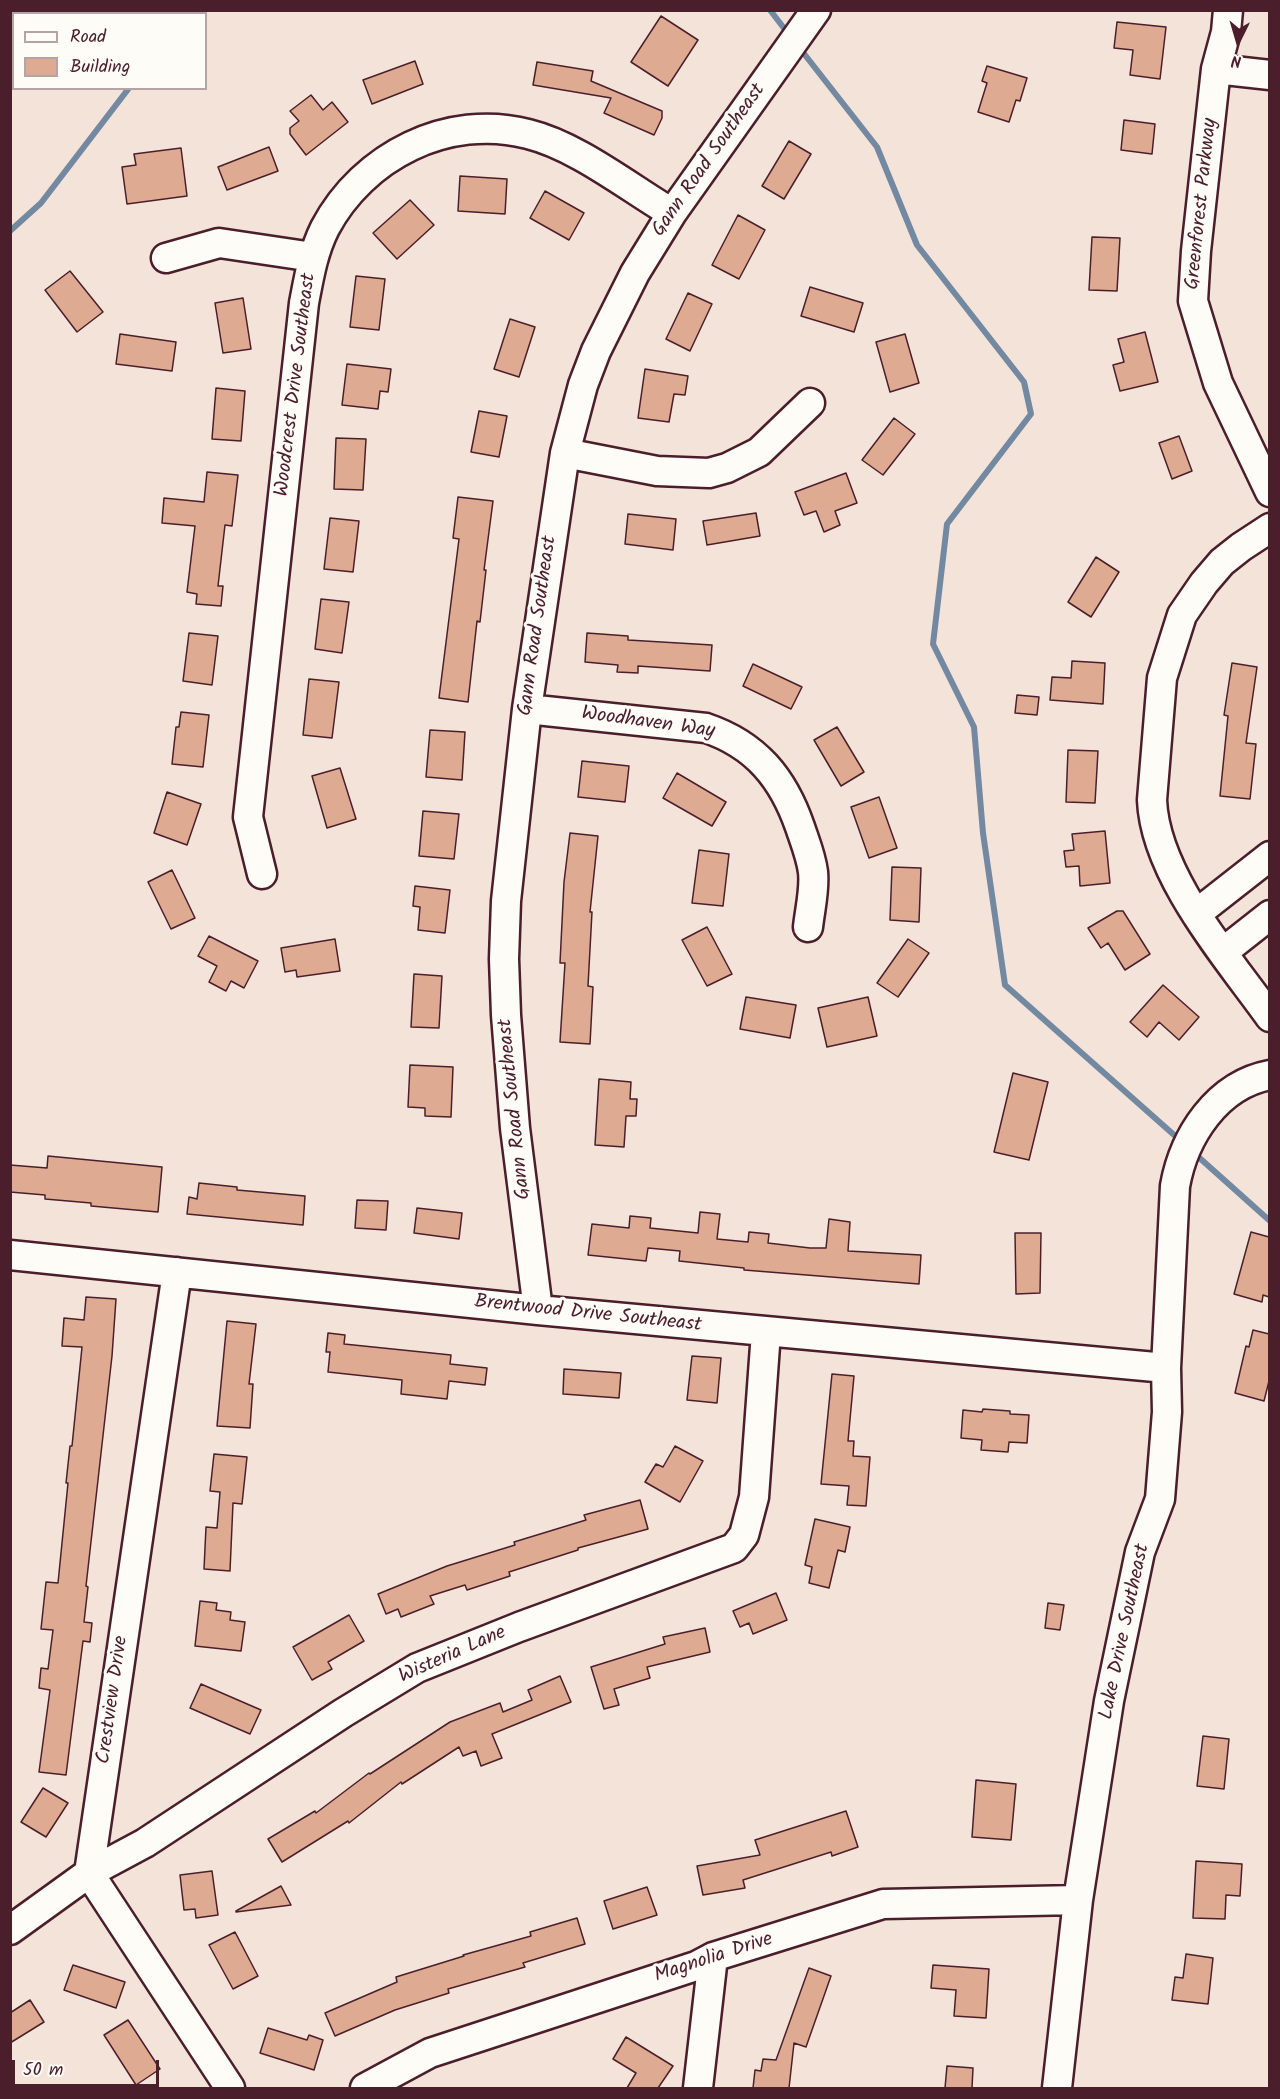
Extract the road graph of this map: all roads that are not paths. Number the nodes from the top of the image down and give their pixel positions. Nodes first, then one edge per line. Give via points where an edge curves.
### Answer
1 (816, 10) edge
2 (1228, 10) edge
3 (1216, 69) junction
4 (1269, 75) edge
5 (672, 213) junction
6 (313, 257) junction
7 (166, 258) dead end
8 (810, 403) dead end
9 (565, 453) junction
10 (1269, 492) edge
11 (1269, 528) edge
12 (527, 709) junction
13 (1269, 856) edge
14 (262, 874) dead end
15 (1196, 914) junction
16 (1269, 915) edge
17 (808, 927) dead end
18 (1223, 952) junction
19 (1269, 1017) edge
20 (1269, 1075) edge
21 (10, 1255) edge
22 (177, 1272) junction
23 (538, 1310) junction
24 (766, 1332) junction
25 (1166, 1368) junction
26 (89, 1873) junction
27 (1078, 1900) junction
28 (10, 1930) edge
29 (713, 1957) junction
30 (230, 2088) edge
31 (365, 2088) edge
32 (698, 2088) edge
33 (1057, 2088) edge

1 - 5 street, Gann Road Southeast
2 - 3 street, Greenforest Parkway
3 - 4 street
3 - 10 street, Greenforest Parkway via 1193,301 1218,383
5 - 6 street, Woodcrest Drive Southeast via 557,144 507,130 463,131 403,148 381,163 337,209
5 - 9 street, Gann Road Southeast via 635,273 596,351
6 - 7 street via 219,243
6 - 14 street, Woodcrest Drive Southeast via 304,303 248,817
8 - 9 street via 759,452 709,473 657,471
9 - 12 street, Gann Road Southeast
11 - 15 street via 1222,562 1204,583 1182,615 1162,678 1153,820 1180,890
12 - 17 street, Woodhaven Way via 706,728 744,746 776,777 804,837 813,873
12 - 23 street, Gann Road Southeast via 506,901 504,959 515,1128
13 - 15 street
15 - 18 street
16 - 18 street
18 - 19 street
20 - 25 street, Lake Drive Southeast via 1239,1086 1221,1098 1190,1140 1179,1166
21 - 22 street, Brentwood Drive Southeast
22 - 23 street, Brentwood Drive Southeast
22 - 26 street, Crestview Drive
23 - 24 street, Brentwood Drive Southeast
24 - 25 street, Brentwood Drive Southeast
24 - 26 street, Wisteria Lane via 754,1497 744,1535 734,1548 417,1668 145,1843
25 - 27 street, Lake Drive Southeast via 1167,1412 1160,1499 1140,1552 1114,1678
26 - 28 street, Wisteria Lane
26 - 30 street
27 - 29 street, Magnolia Drive via 883,1904
27 - 33 street, Lake Drive Southeast
29 - 31 street, Magnolia Drive via 696,1966 430,2053
29 - 32 street

